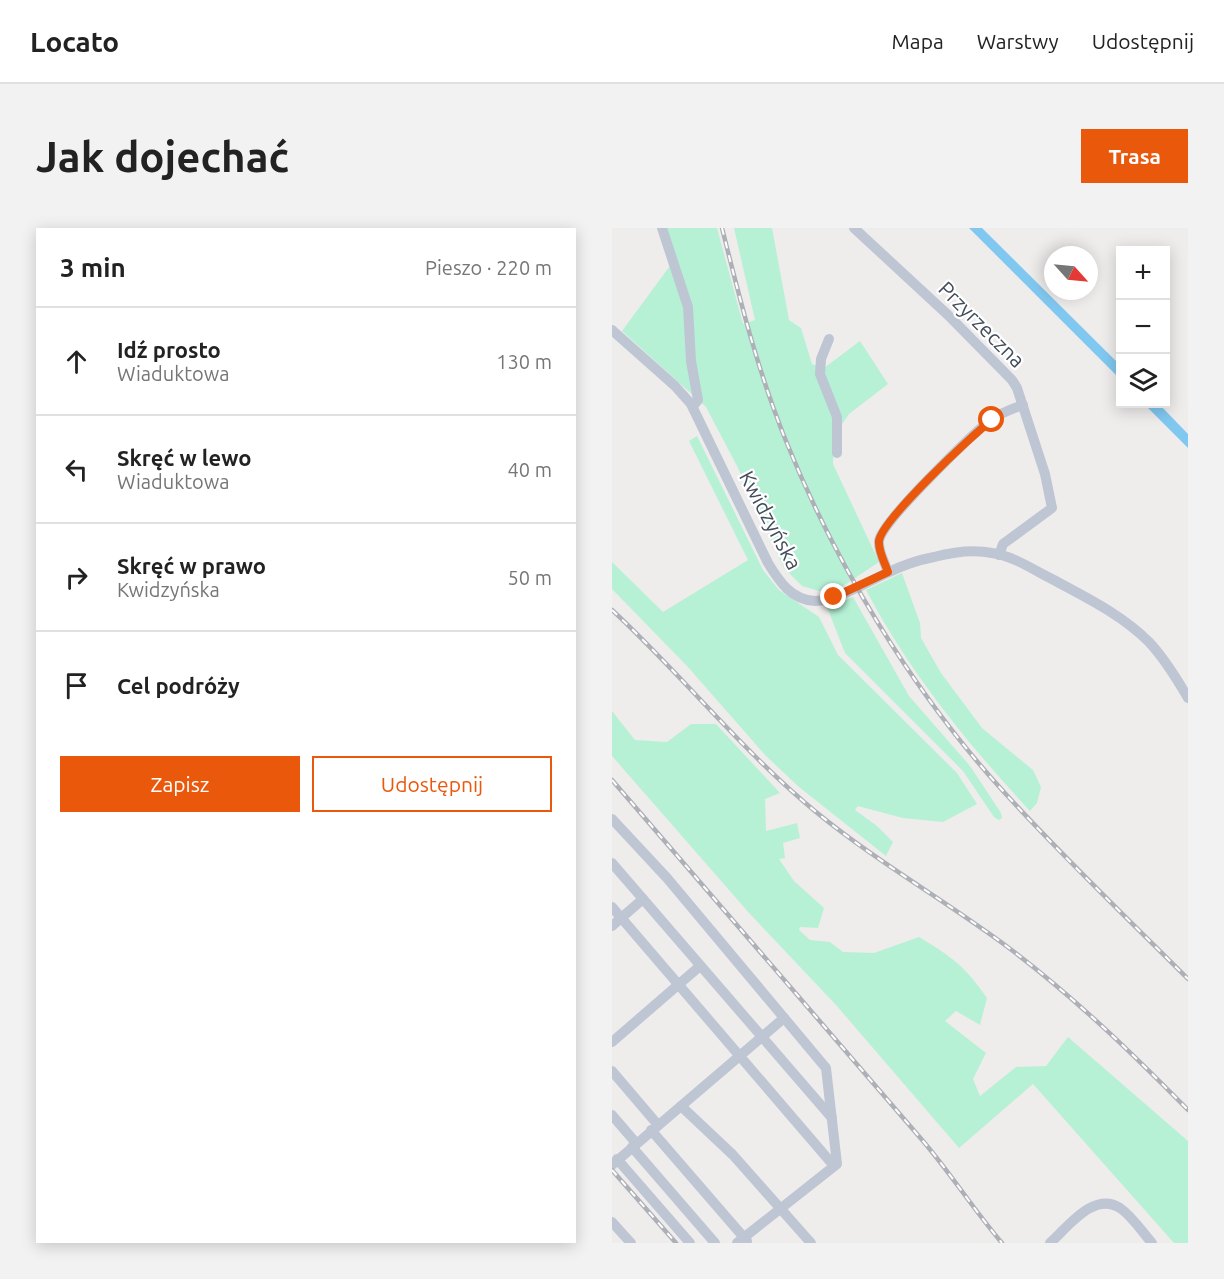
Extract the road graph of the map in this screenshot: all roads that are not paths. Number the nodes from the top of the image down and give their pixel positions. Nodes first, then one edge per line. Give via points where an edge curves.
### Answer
1 (662, 228) edge
2 (854, 228) edge
3 (612, 330) edge
4 (829, 339) dead end
5 (1023, 405) junction
6 (693, 406) junction
7 (837, 453) dead end
8 (999, 555) junction
9 (888, 572) junction
10 (1188, 698) edge
11 (612, 819) edge
12 (612, 863) edge
13 (643, 899) junction
14 (612, 907) edge
15 (621, 918) junction
16 (612, 926) edge
17 (700, 966) junction
18 (679, 985) junction
19 (784, 1018) junction
20 (761, 1037) junction
21 (612, 1042) edge
22 (739, 1056) junction
23 (612, 1071) edge
24 (681, 1106) junction
25 (612, 1115) edge
26 (832, 1118) junction
27 (655, 1128) junction
28 (634, 1145) junction
29 (614, 1162) edge
30 (834, 1166) junction
31 (781, 1208) junction
32 (612, 1221) edge
33 (743, 1241) edge
34 (631, 1243) edge
35 (690, 1243) edge
36 (715, 1243) edge
37 (812, 1243) edge
38 (1050, 1243) edge
39 (1152, 1243) edge

1 - 6 street via 689,314 691,362 698,400
2 - 5 street, Przyrzeczna via 1012,380
3 - 6 street, Kwidzyńska
4 - 7 street via 820,374 837,417
5 - 8 street, Przyrzeczna via 1052,508 1003,544
5 - 9 street via 980,429 884,530 879,543
6 - 9 street, Kwidzyńska via 768,562 790,592 819,601
8 - 9 street, Kwidzyńska via 957,552
8 - 10 street, Kwidzyńska via 1121,618 1156,651
11 - 19 street via 667,878
12 - 13 street
13 - 15 street
13 - 17 street
14 - 15 street
15 - 16 street
15 - 18 street
17 - 18 street
17 - 20 street
18 - 21 street
18 - 22 street
19 - 20 street
19 - 26 street via 826,1068
20 - 22 street
20 - 26 street
22 - 24 street
22 - 30 street
23 - 27 street
24 - 27 street
24 - 31 street
25 - 28 street
26 - 30 street via 837,1164
27 - 28 street
27 - 33 street
28 - 29 street
28 - 36 street
29 - 35 street
30 - 31 street
31 - 33 street
31 - 37 street
32 - 34 street
38 - 39 street via 1090,1208 1106,1204 1122,1209

